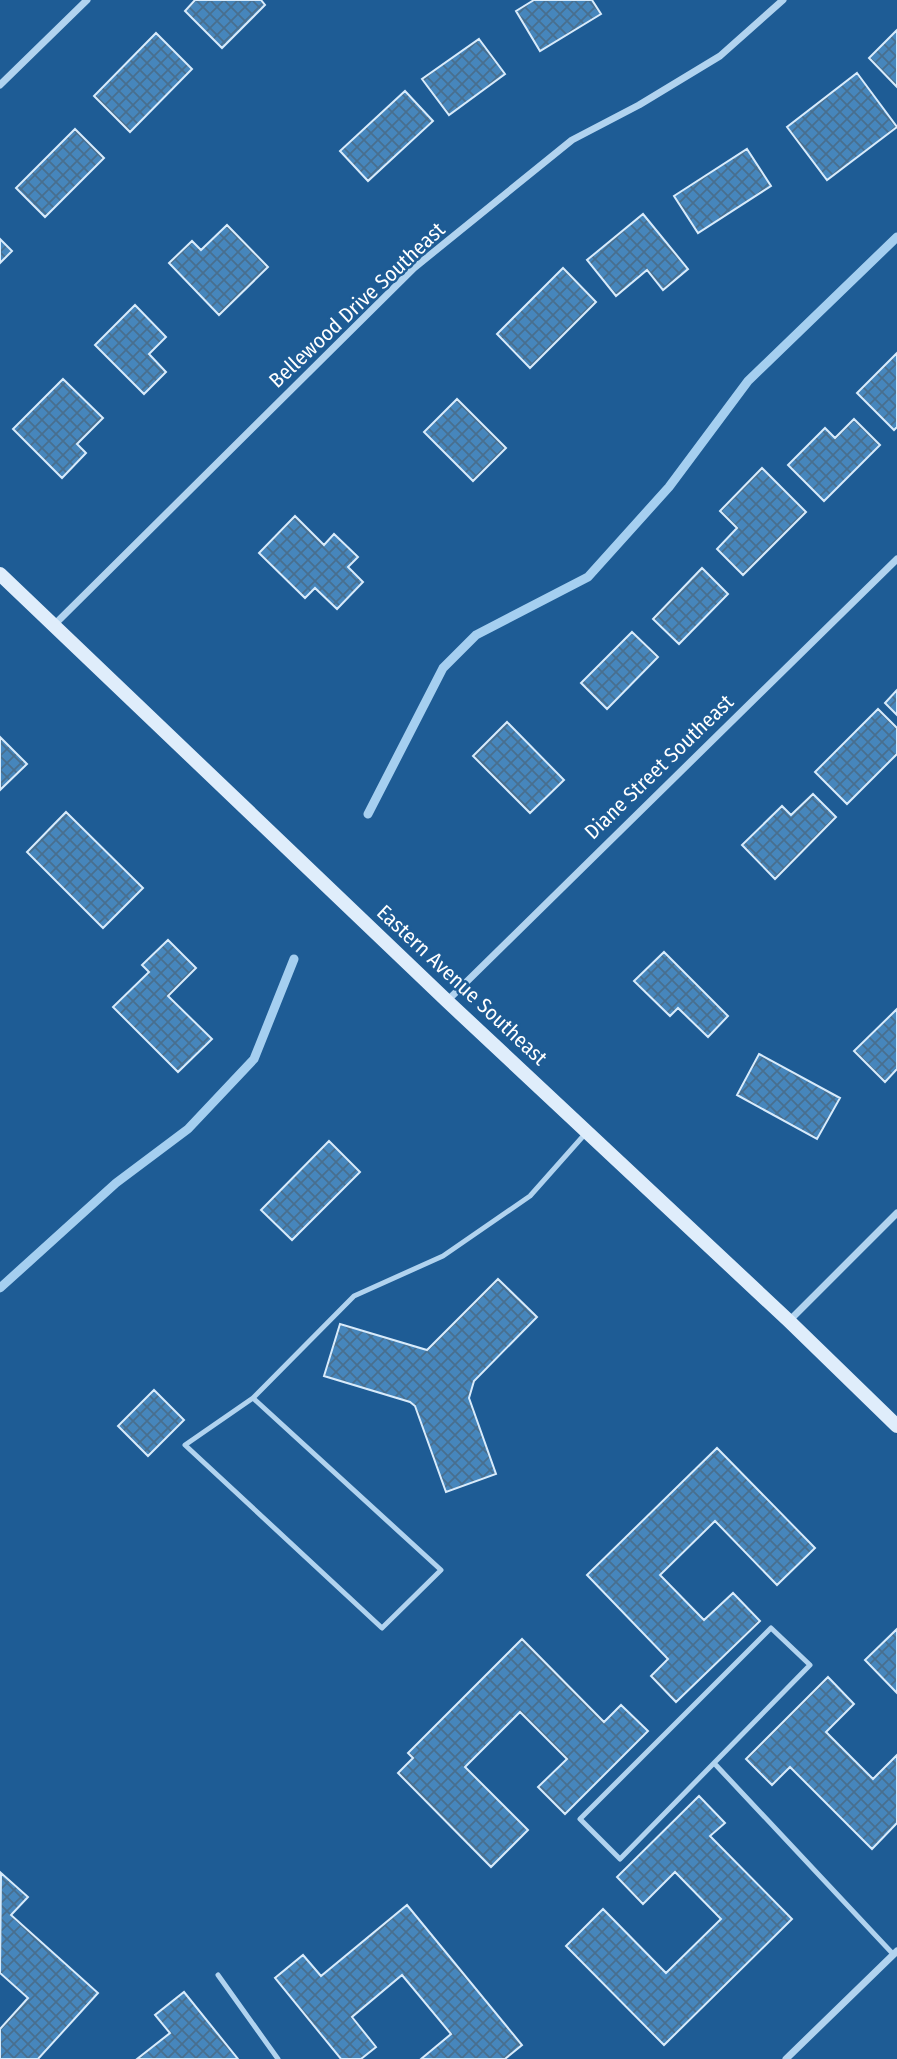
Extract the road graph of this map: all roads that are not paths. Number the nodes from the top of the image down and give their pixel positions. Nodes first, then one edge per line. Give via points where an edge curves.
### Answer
1 (87, 0) edge
2 (783, 0) edge
3 (0, 85) edge
4 (897, 559) edge
5 (0, 574) edge
6 (54, 625) junction
7 (447, 1001) junction
8 (587, 1132) junction
9 (897, 1213) edge
10 (789, 1321) junction
11 (253, 1398) junction
12 (897, 1426) edge
13 (715, 1763) junction
14 (895, 1952) edge
15 (218, 1975) dead end
16 (278, 2059) edge
17 (786, 2059) edge

1 - 3 street
2 - 6 street, Bellewood Drive Southeast via 720,56 572,140 414,268
4 - 7 street, Diane Street Southeast
5 - 6 street, Eastern Avenue Southeast
6 - 7 street, Eastern Avenue Southeast
7 - 8 street, Eastern Avenue Southeast
8 - 10 street, Eastern Avenue Southeast
8 - 11 lane via 530,1196 443,1256 354,1296
9 - 10 street
10 - 12 street, Eastern Avenue Southeast
11 - 11 lane via 185,1445 382,1628 440,1570
13 - 13 lane via 620,1859 580,1819 771,1628 810,1665
13 - 14 lane
14 - 17 street
15 - 16 lane

